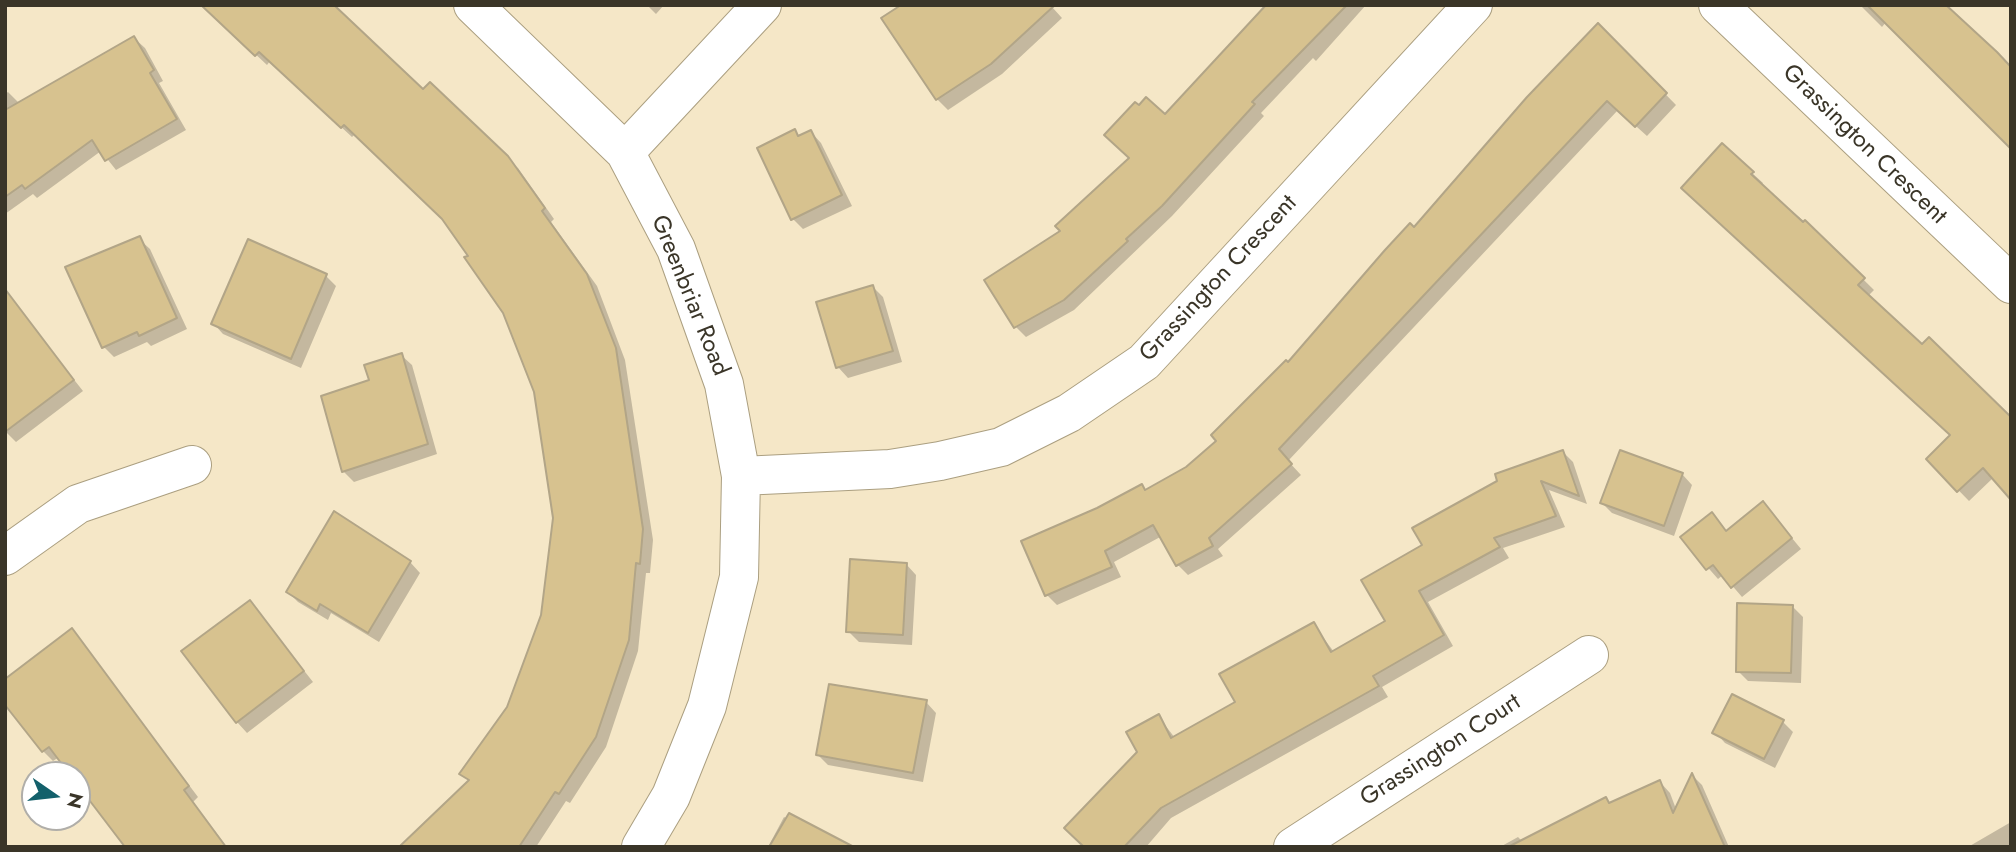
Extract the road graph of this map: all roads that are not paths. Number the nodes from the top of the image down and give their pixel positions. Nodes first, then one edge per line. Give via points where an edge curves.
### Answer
1 (473, 5) edge
2 (762, 5) edge
3 (1473, 5) edge
4 (1718, 5) edge
5 (625, 152) junction
6 (2011, 284) edge
7 (192, 465) dead end
8 (741, 476) junction
9 (5, 556) edge
10 (1589, 654) dead end
11 (641, 847) edge
12 (1293, 847) edge

1 - 5 street, Greenbriar Road
2 - 5 street
3 - 8 street, Grassington Crescent via 1144,362 1069,414 1001,447 940,461
4 - 6 street, Grassington Crescent
5 - 8 street, Greenbriar Road via 676,249 698,306 724,384
7 - 9 street via 78,504
8 - 11 street, Greenbriar Road via 739,577 707,706 671,796
10 - 12 street, Grassington Court

